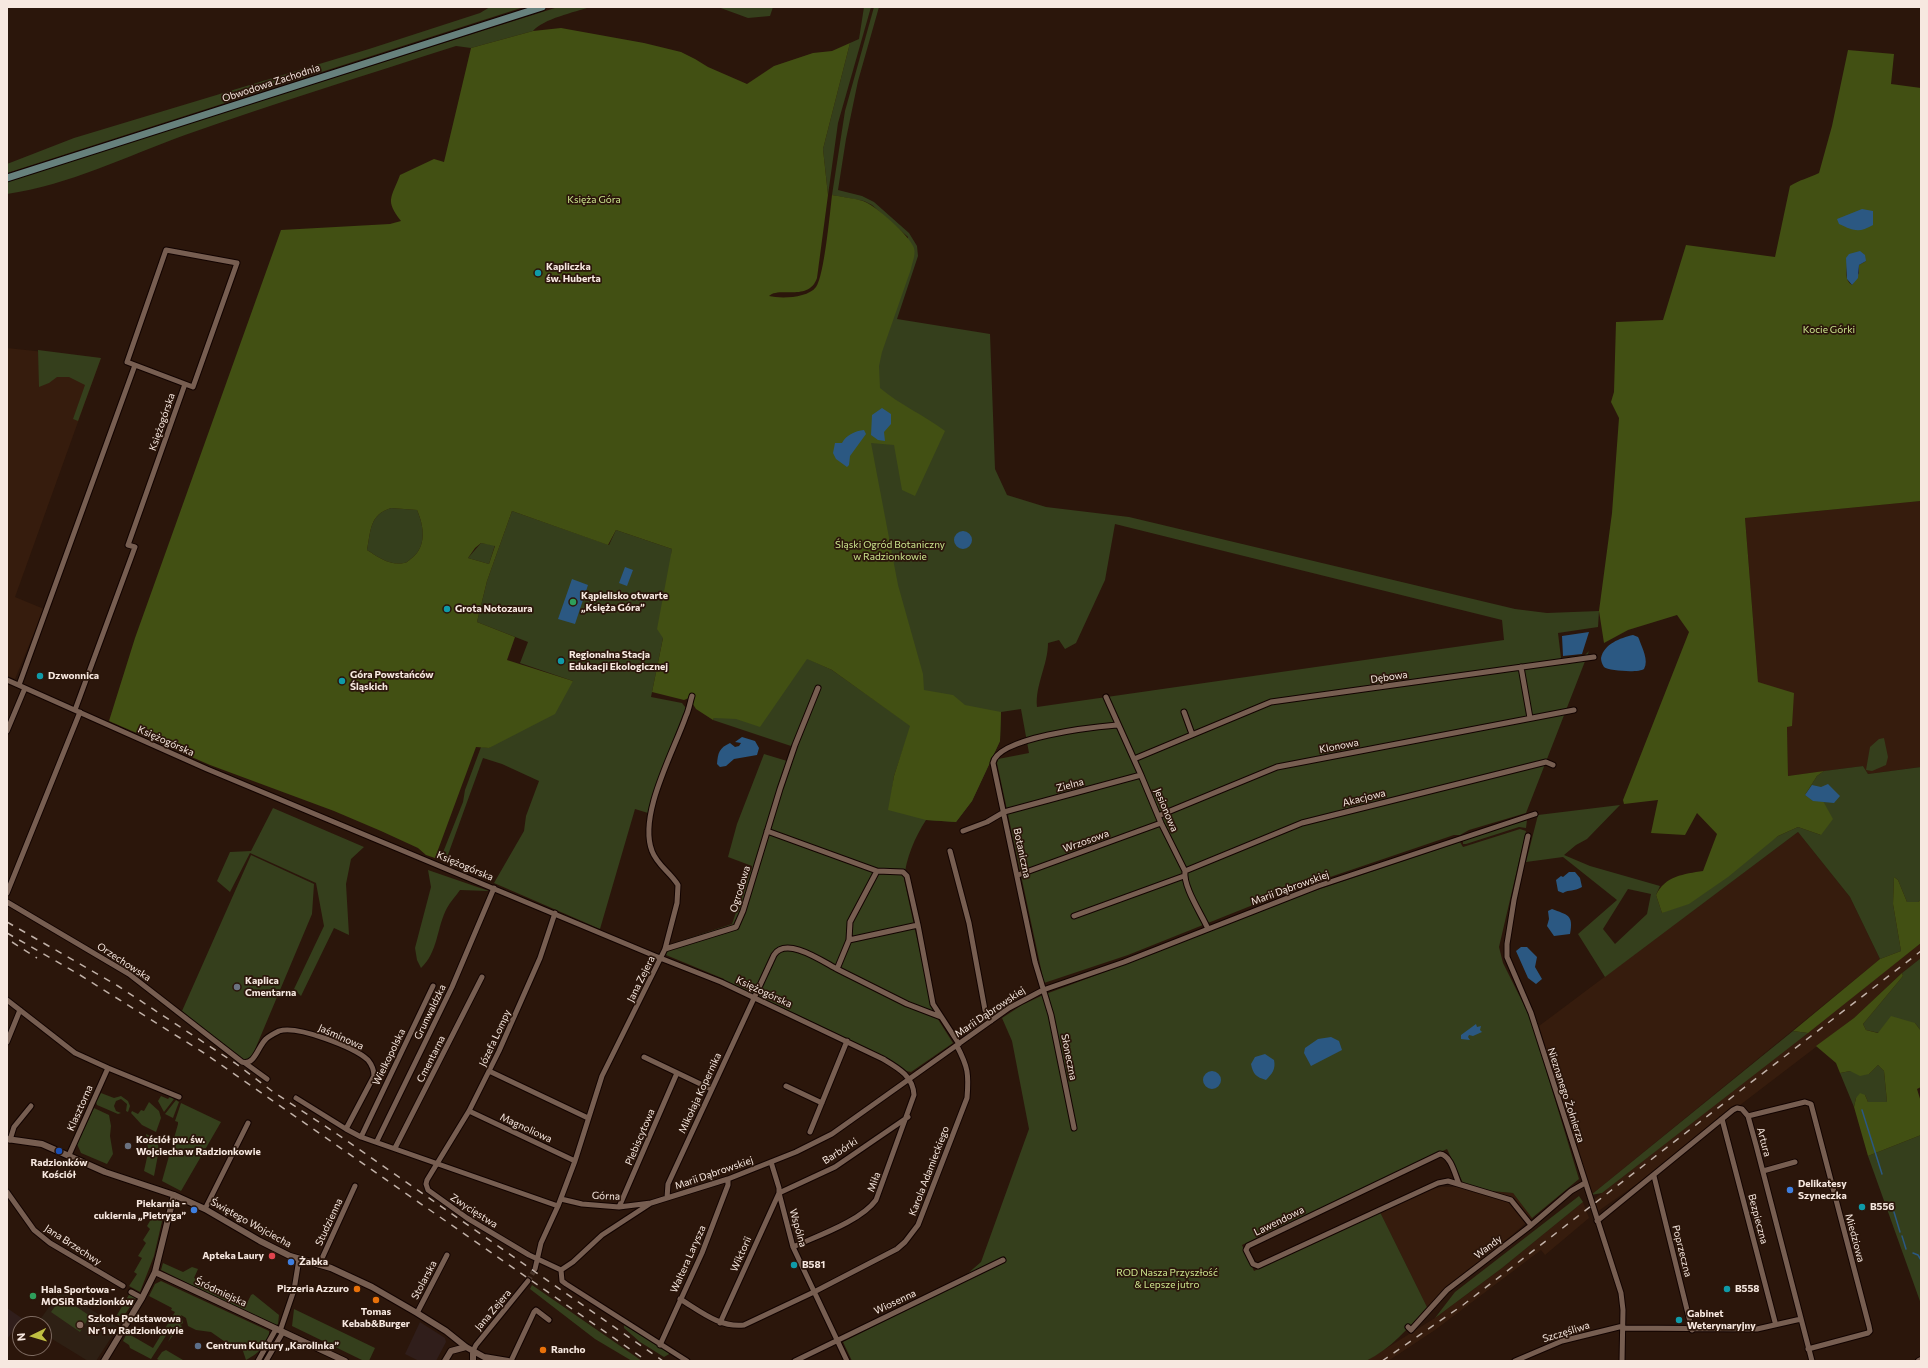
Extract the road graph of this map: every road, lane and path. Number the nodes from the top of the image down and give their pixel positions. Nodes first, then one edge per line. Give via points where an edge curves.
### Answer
1 (542, 7) edge
2 (7, 178) edge
3 (135, 365) junction
4 (185, 384) junction
5 (1594, 657) dead end
6 (1521, 667) junction
7 (7, 680) edge
8 (18, 685) junction
9 (24, 688) junction
10 (818, 688) dead end
11 (692, 696) dead end
12 (1106, 697) dead end
13 (1574, 710) dead end
14 (77, 711) junction
15 (1184, 712) dead end
16 (1530, 718) junction
17 (1117, 725) junction
18 (7, 731) edge
19 (1192, 734) junction
20 (1134, 759) junction
21 (1553, 765) dead end
22 (1141, 775) junction
23 (1004, 812) junction
24 (1535, 814) dead end
25 (1158, 816) junction
26 (1161, 823) junction
27 (964, 830) dead end
28 (767, 831) junction
29 (1528, 836) dead end
30 (950, 851) dead end
31 (877, 871) junction
32 (1185, 874) junction
33 (1018, 875) junction
34 (494, 888) junction
35 (7, 893) edge
36 (7, 902) edge
37 (555, 913) junction
38 (1074, 916) dead end
39 (918, 925) junction
40 (1208, 929) junction
41 (849, 940) junction
42 (666, 949) junction
43 (661, 958) junction
44 (837, 969) junction
45 (482, 977) dead end
46 (433, 986) dead end
47 (1043, 990) junction
48 (755, 997) junction
49 (7, 1000) edge
50 (20, 1010) junction
51 (941, 1017) junction
52 (991, 1021) junction
53 (847, 1041) junction
54 (7, 1042) edge
55 (958, 1045) junction
56 (644, 1057) dead end
57 (243, 1063) junction
58 (108, 1068) junction
59 (489, 1071) junction
60 (677, 1073) junction
61 (267, 1079) dead end
62 (909, 1079) junction
63 (786, 1086) dead end
64 (711, 1089) junction
65 (179, 1097) dead end
66 (296, 1098) dead end
67 (822, 1103) junction
68 (31, 1106) dead end
69 (469, 1111) junction
70 (1748, 1116) junction
71 (908, 1117) junction
72 (588, 1118) junction
73 (1722, 1119) junction
74 (248, 1123) dead end
75 (1074, 1128) dead end
76 (346, 1129) junction
77 (810, 1132) dead end
78 (361, 1137) junction
79 (8, 1139) edge
80 (377, 1141) junction
81 (395, 1148) junction
82 (69, 1155) junction
83 (575, 1161) junction
84 (771, 1162) junction
85 (1796, 1162) dead end
86 (436, 1163) junction
87 (1763, 1171) junction
88 (1654, 1176) junction
89 (728, 1179) junction
90 (1585, 1183) junction
91 (1459, 1184) junction
92 (355, 1186) dead end
93 (7, 1192) edge
94 (779, 1193) junction
95 (174, 1195) junction
96 (667, 1198) junction
97 (561, 1199) junction
98 (651, 1203) junction
99 (558, 1206) junction
100 (619, 1207) junction
101 (205, 1209) junction
102 (1597, 1221) junction
103 (1530, 1225) junction
104 (793, 1247) junction
105 (447, 1255) dead end
106 (299, 1259) junction
107 (538, 1259) junction
108 (1002, 1260) dead end
109 (318, 1265) junction
110 (535, 1269) tunnel mouth
111 (560, 1270) junction
112 (155, 1272) junction
113 (528, 1280) tunnel mouth
114 (123, 1286) dead end
115 (131, 1292) dead end
116 (814, 1292) junction
117 (142, 1298) junction
118 (680, 1299) junction
119 (417, 1312) junction
120 (1801, 1319) junction
121 (549, 1320) dead end
122 (1775, 1322) dead end
123 (720, 1323) junction
124 (1408, 1327) dead end
125 (1623, 1327) junction
126 (1692, 1330) junction
127 (280, 1331) junction
128 (837, 1340) junction
129 (660, 1345) junction
130 (466, 1347) junction
131 (1808, 1349) junction
132 (473, 1351) junction
133 (104, 1361) edge
134 (258, 1361) edge
135 (266, 1361) edge
136 (345, 1361) edge
137 (445, 1361) edge
138 (473, 1361) edge
139 (508, 1361) edge
140 (511, 1361) edge
141 (687, 1361) edge
142 (795, 1361) edge
143 (847, 1361) edge
144 (1515, 1361) edge
145 (1622, 1361) edge
146 (1812, 1361) edge

1 - 2 main road, Obwodowa Zachodnia
3 - 4 street, Księżogórska
3 - 4 street, Księżogórska via 127,362 166,250 236,263 193,387
3 - 8 street
4 - 14 street, Księżogórska via 128,545 135,547
5 - 6 street, Dębowa
6 - 16 street
6 - 19 street, Dębowa via 1271,702
7 - 8 street, Księżogórska
8 - 9 street, Księżogórska
9 - 14 street, Księżogórska
9 - 18 street
10 - 28 street, Ogrodowa via 795,745
11 - 42 street, Jana Zejera via 660,782 648,832 654,856 678,885 677,903
12 - 17 street, Jesionowa
13 - 16 street, Klonowa
14 - 34 street, Księżogórska
14 - 35 street
15 - 19 street
16 - 25 street, Klonowa via 1277,767
17 - 20 street, Jesionowa
17 - 23 street, Botaniczna via 1028,740 1007,748 994,760
19 - 20 street, Dębowa
20 - 22 street, Jesionowa
21 - 32 street, Akacjowa via 1546,762 1302,823
22 - 23 street, Zielna
22 - 25 street, Jesionowa
23 - 27 street, Zielna
23 - 33 street, Botaniczna
24 - 40 street, Marii Dąbrowskiej via 1318,886
25 - 26 street, Jesionowa
26 - 32 street, Jesionowa
26 - 33 street, Wrzosowa
28 - 31 street
28 - 42 street, Ogrodowa via 736,927
29 - 90 street, Nieznanego Żołnierza via 1514,900 1508,957 1531,1013
30 - 52 street via 969,923 985,1010
31 - 39 street via 903,872 907,876
31 - 41 street via 850,922
32 - 38 street, Akacjowa
32 - 40 street, Jesionowa
33 - 47 street, Botaniczna
34 - 37 street, Księżogórska
34 - 80 street, Grunwaldzka via 452,987
36 - 57 street, Orzechowska via 129,974
37 - 43 street, Księżogórska
37 - 59 street, Józefa Lompy via 540,958
39 - 41 street
39 - 51 street via 933,1004
40 - 47 street, Marii Dąbrowskiej
41 - 44 street
42 - 43 street, Jana Zejera
43 - 48 street, Księżogórska
43 - 72 street, Jana Zejera via 602,1076
44 - 48 street via 792,947 777,950
44 - 51 street via 907,1004
45 - 81 street, Cmentarna
46 - 78 street, Wielkopolska
47 - 52 street, Marii Dąbrowskiej
47 - 75 street, Słoneczna via 1051,1015
48 - 53 street, Księżogórska
48 - 64 street, Mikołaja Kopernika
49 - 50 street
50 - 54 street
50 - 58 street via 75,1053
51 - 55 street
52 - 55 street, Marii Dąbrowskiej
53 - 62 street, Księżogórska via 883,1059
53 - 67 street
55 - 62 street, Marii Dąbrowskiej
55 - 116 street, Karola Adamieckiego via 966,1062 969,1079 967,1098 918,1225 897,1249
56 - 60 street
57 - 61 street, Orzechowska
57 - 76 street, Jaśminowa via 251,1061 266,1038 281,1030 296,1029 310,1033 358,1052 368,1060 374,1070 374,1076
58 - 65 street
58 - 82 street, Klasztorna
59 - 69 street, Józefa Lompy
59 - 72 street
60 - 64 street
60 - 100 street, Plebiscytowa
62 - 71 street, Miła via 914,1095
62 - 84 street, Marii Dąbrowskiej via 832,1134
63 - 67 street
64 - 96 street, Mikołaja Kopernika via 668,1184
66 - 76 street
67 - 77 street
68 - 79 street
69 - 83 street, Magnoliowa
69 - 86 street, Józefa Lompy
70 - 73 street via 1742,1109 1737,1108
70 - 87 street, Artura
70 - 131 street, Miedziowa via 1810,1102 1870,1331
71 - 94 street, Barbórki via 835,1167
71 - 104 street, Miła via 873,1205 856,1218
72 - 83 street, Jana Zejera
73 - 88 street
73 - 122 street, Bezpieczna
74 - 101 street
76 - 78 street
78 - 80 street
79 - 82 street, Świętego Wojciecha via 42,1144
80 - 81 street
81 - 86 street
82 - 95 street, Świętego Wojciecha via 105,1172
83 - 97 street, Jana Zejera
84 - 89 street, Marii Dąbrowskiej
84 - 94 street, Wspólna
85 - 87 street
86 - 99 street
86 - 107 street, Zwycięstwa via 427,1180 428,1190 467,1218
87 - 120 street, Artura
88 - 102 street
88 - 126 street, Poprzeczna
89 - 96 street, Marii Dąbrowskiej
89 - 118 street, Waltera Larysza via 702,1253
90 - 102 street, Nieznanego Żołnierza
90 - 103 street, Wandy via 1571,1191
91 - 91 street, Lawendowa via 1448,1181 1438,1183 1258,1266 1246,1250 1248,1246 1440,1154 1448,1158
91 - 103 street, Lawendowa via 1512,1200
92 - 109 street, Studzienna
93 - 114 street, Jana Brzechwy via 34,1230 50,1243
94 - 104 street, Wspólna
94 - 123 street, Wiktorii
95 - 101 street, Świętego Wojciecha
95 - 112 street
96 - 98 street, Marii Dąbrowskiej
97 - 99 street, Jana Zejera
97 - 100 street, Górna via 582,1204
98 - 100 street, Górna
98 - 111 street, Marii Dąbrowskiej via 602,1235 573,1262
99 - 107 street, Jana Zejera via 541,1243
101 - 106 street, Świętego Wojciecha via 260,1241
102 - 125 street, Nieznanego Żołnierza via 1621,1293
103 - 124 street, Wandy via 1446,1290 1411,1330
104 - 116 street, Wspólna
105 - 119 street, Stolarska
106 - 109 street, Świętego Wojciecha
106 - 127 street via 294,1290
107 - 110 street, Jana Zejera
107 - 111 street
108 - 128 street, Wiosenna
109 - 119 street, Świętego Wojciecha via 372,1287
111 - 129 street via 562,1281
112 - 117 street
112 - 127 street, Śródmiejska
113 - 132 street, Jana Zejera
115 - 117 street
116 - 123 street, Karola Adamieckiego via 744,1325
116 - 128 street, Wspólna
117 - 133 street
118 - 123 street, Karola Adamieckiego
118 - 129 street, Waltera Larysza
119 - 130 street, Świętego Wojciecha via 446,1330
120 - 126 street, Szczęśliwa via 1757,1329
120 - 131 street, Artura
121 - 140 street via 536,1310 534,1312
125 - 126 street, Szczęśliwa
125 - 144 street, Szczęśliwa via 1562,1341
125 - 145 street, Nieznanego Żołnierza
127 - 134 street
127 - 135 street
127 - 136 street, Śródmiejska
128 - 142 street, Wiosenna
128 - 143 street, Wspólna
129 - 141 street
130 - 132 street, Świętego Wojciecha
130 - 137 street via 451,1351
131 - 146 street, Artura
132 - 138 street
132 - 139 street, Świętego Wojciecha via 488,1359

